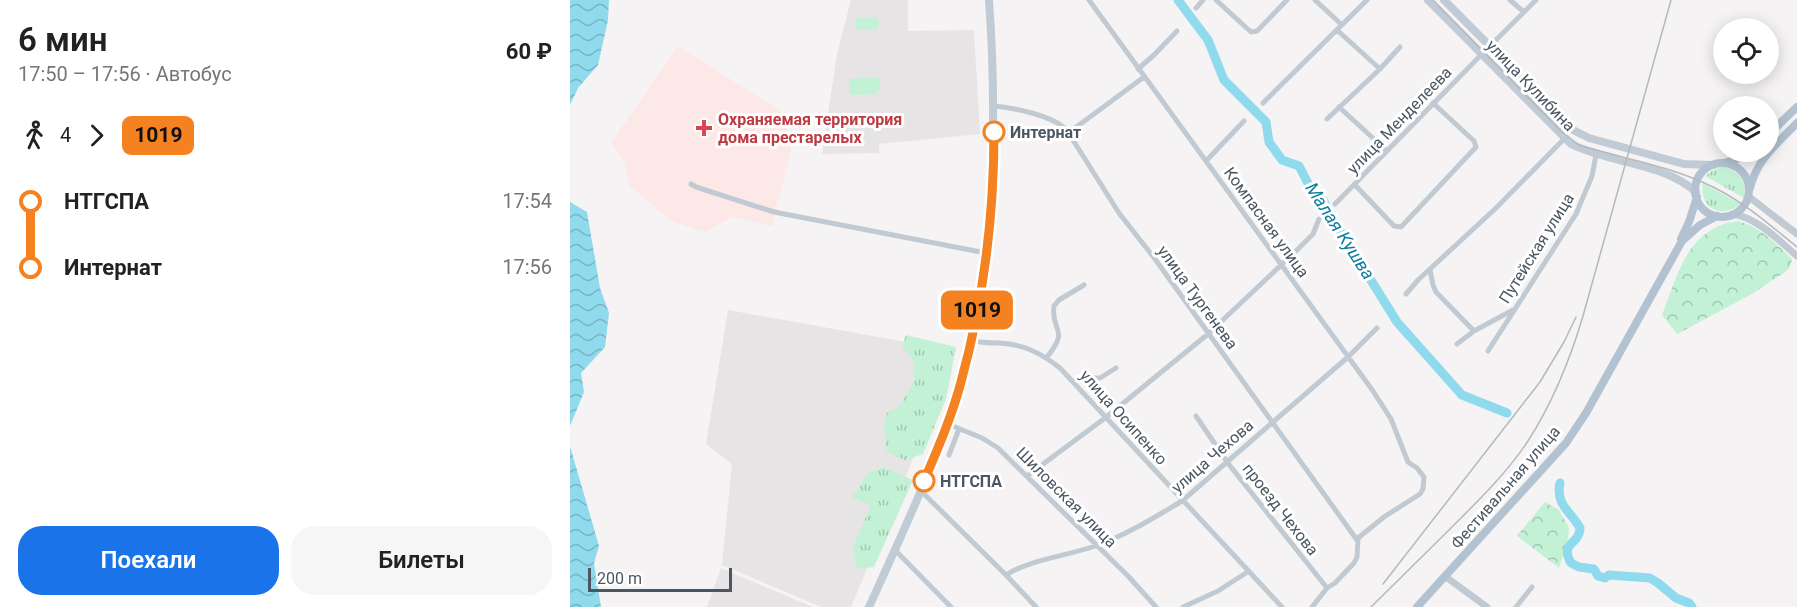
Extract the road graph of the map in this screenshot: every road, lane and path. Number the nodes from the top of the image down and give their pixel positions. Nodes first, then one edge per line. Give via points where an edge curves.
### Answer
1 (989, 0) edge
2 (1089, 0) edge
3 (1203, 0) edge
4 (1216, 0) edge
5 (1287, 0) edge
6 (1315, 0) edge
7 (1367, 0) edge
8 (1428, 0) edge
9 (1444, 0) edge
10 (1510, 0) edge
11 (1536, 0) edge
12 (1196, 8) dead end
13 (1524, 12) junction
14 (1342, 25) junction
15 (1337, 30) junction
16 (1177, 31) dead end
17 (1490, 46) junction
18 (1400, 47) dead end
19 (1482, 54) junction
20 (1138, 69) junction
21 (1380, 69) junction
22 (1144, 77) junction
23 (1263, 103) dead end
24 (1433, 103) junction
25 (994, 106) junction
26 (1339, 107) junction
27 (1797, 107) edge
28 (1327, 119) dead end
29 (1244, 121) dead end
30 (1797, 123) edge
31 (1779, 124) edge
32 (1066, 129) junction
33 (1564, 139) junction
34 (1387, 151) junction
35 (1596, 154) junction
36 (1206, 161) junction
37 (1725, 162) edge
38 (1717, 164) junction
39 (691, 184) dead end
40 (1355, 185) junction
41 (1748, 194) junction
42 (1696, 195) junction
43 (1335, 204) dead end
44 (1733, 214) junction
45 (1717, 216) junction
46 (1319, 219) dead end
47 (1797, 234) edge
48 (986, 253) junction
49 (1675, 254) junction
50 (1797, 256) edge
51 (1281, 265) junction
52 (1430, 270) junction
53 (1083, 285) dead end
54 (1406, 294) dead end
55 (1513, 310) junction
56 (1377, 328) dead end
57 (1474, 331) junction
58 (1208, 334) junction
59 (970, 340) junction
60 (1456, 344) dead end
61 (1488, 351) dead end
62 (1047, 357) junction
63 (1348, 357) junction
64 (1116, 368) dead end
65 (1074, 381) junction
66 (1196, 416) dead end
67 (1105, 418) junction
68 (1271, 422) junction
69 (948, 424) junction
70 (959, 429) junction
71 (949, 455) dead end
72 (1227, 462) junction
73 (1027, 476) junction
74 (920, 490) junction
75 (1182, 501) junction
76 (1357, 540) junction
77 (1097, 546) junction
78 (895, 550) junction
79 (1249, 571) junction
80 (1006, 575) junction
81 (1446, 577) junction
82 (1532, 587) dead end
83 (1327, 588) junction
84 (869, 607) edge
85 (951, 607) edge
86 (1036, 607) edge
87 (1156, 607) edge
88 (1183, 607) edge
89 (1282, 607) edge
90 (1312, 607) edge
91 (1417, 607) edge
92 (1487, 607) edge
93 (1516, 607) edge

1 - 25 main road
2 - 20 street, Компасная улица
3 - 12 street
4 - 5 street via 1251,32 1257,31
6 - 14 street
7 - 14 street
8 - 19 main road, улица Кулибина
9 - 17 main road, улица Кулибина
10 - 13 street
11 - 13 street
13 - 17 street
14 - 15 street
15 - 21 street
15 - 23 street
16 - 20 street
17 - 38 main road, улица Кулибина via 1582,136 1684,165
18 - 21 street
19 - 24 street, улица Менделеева
19 - 33 main road, улица Кулибина
20 - 22 street, Компасная улица
21 - 26 street
22 - 32 street via 1075,128
22 - 36 street, Компасная улица
24 - 34 street, улица Менделеева
24 - 40 street via 1476,147 1401,227 1394,226
25 - 32 street via 1016,108
25 - 48 main road
26 - 28 street
26 - 34 street
27 - 31 main road
29 - 36 street
30 - 41 main road via 1762,160
32 - 58 street, улица Тургенева via 1119,213
33 - 35 main road, улица Кулибина
33 - 52 street
34 - 40 street, улица Менделеева
35 - 42 main road, улица Кулибина via 1674,177
35 - 55 street, Путейская улица via 1592,176 1576,214
36 - 51 street, Компасная улица
37 - 38 main road
38 - 41 main road via 1731,165 1740,171 1746,178
38 - 42 main road via 1699,177
39 - 48 street via 774,212
40 - 43 street, улица Менделеева
41 - 44 main road via 1742,208
41 - 47 street
42 - 45 main road via 1704,210
42 - 49 main road, Фестивальная улица
44 - 45 main road
44 - 50 street via 1754,221
45 - 49 main road, Фестивальная улица via 1694,230
46 - 51 street via 1313,234
48 - 59 main road
49 - 81 main road, Фестивальная улица via 1566,443
51 - 58 street
51 - 63 street, Компасная улица
52 - 54 street
52 - 57 street via 1436,292
53 - 62 street via 1054,306 1059,333 1057,344
55 - 57 street
55 - 61 street, Путейская улица
56 - 63 street, улица Чехова
57 - 60 street
58 - 67 street
58 - 68 street, улица Тургенева
59 - 62 street, улица Осипенко via 1023,346
59 - 69 main road
62 - 65 street, улица Осипенко
63 - 68 street, улица Чехова
63 - 76 street, Компасная улица via 1391,419 1408,462 1424,477 1420,494
64 - 65 street via 1100,378
65 - 67 street, улица Осипенко
66 - 72 street, проезд Чехова
67 - 73 street
67 - 75 street, улица Осипенко
68 - 72 street, улица Чехова
68 - 76 street, улица Тургенева
69 - 70 street, Шиловская улица
69 - 74 main road
70 - 71 street
70 - 73 street, Шиловская улица via 998,448
72 - 75 street, улица Чехова
72 - 83 street, проезд Чехова
73 - 77 street, Шиловская улица
74 - 78 main road
74 - 80 street
75 - 77 street, улица Чехова
75 - 79 street, улица Осипенко
76 - 83 street via 1354,563
77 - 80 street, улица Чехова via 1021,567
77 - 87 street, Шиловская улица
78 - 84 main road
78 - 85 street
79 - 88 street
79 - 89 street, улица Осипенко
80 - 86 street
81 - 91 main road, Фестивальная улица
81 - 92 street
82 - 93 street
83 - 90 street

